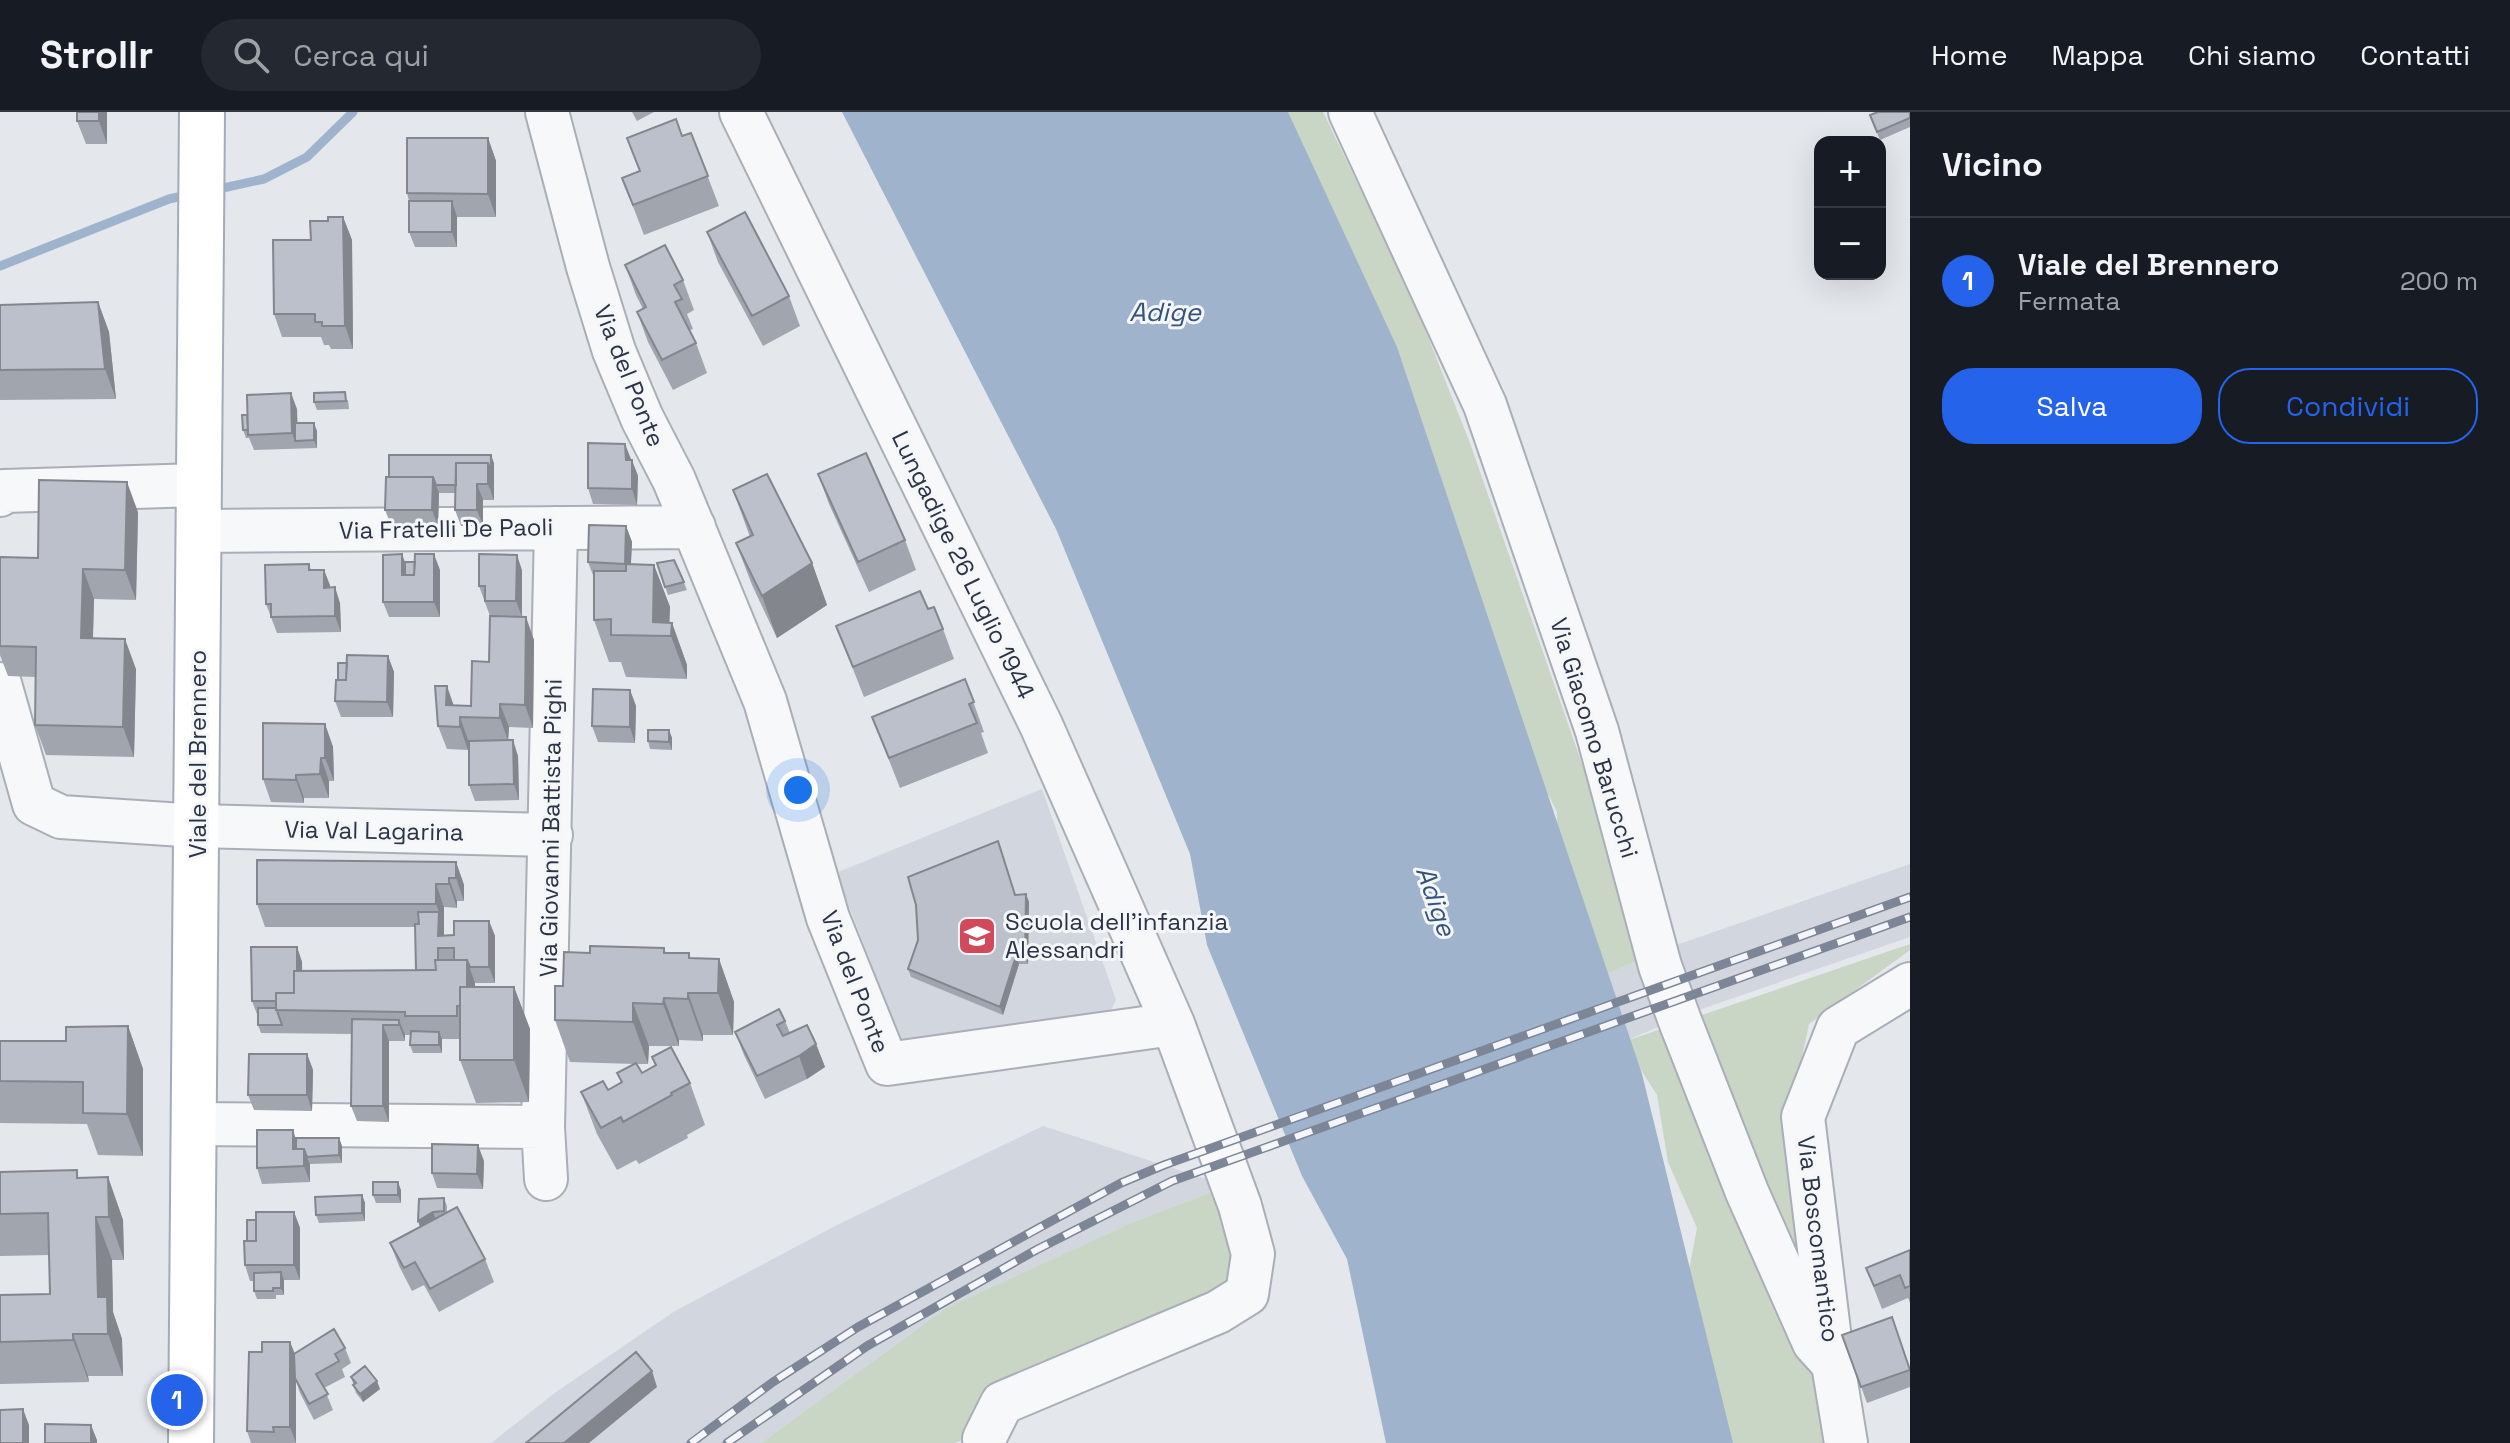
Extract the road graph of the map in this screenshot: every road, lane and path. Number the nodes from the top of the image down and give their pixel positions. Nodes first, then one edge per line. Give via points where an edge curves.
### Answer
1 (547, 112) edge
2 (741, 112) edge
3 (1350, 112) edge
4 (202, 115) edge
5 (199, 485) junction
6 (0, 495) edge
7 (694, 527) junction
8 (556, 528) junction
9 (198, 531) junction
10 (0, 684) edge
11 (198, 826) junction
12 (551, 835) junction
13 (1910, 984) edge
14 (1173, 1024) junction
15 (195, 1124) junction
16 (543, 1127) junction
17 (546, 1179) dead end
18 (1833, 1364) junction
19 (191, 1443) edge
20 (985, 1443) edge
21 (1846, 1443) edge

1 - 7 street, Via del Ponte via 614,351
2 - 14 street, Lungadige 26 Luglio 1944 via 1041,725
3 - 18 street, Via Giacomo Barucchi via 1485,405 1597,731 1660,966 1747,1192 1807,1329
4 - 5 main road, Viale del Brennero
5 - 6 street
5 - 9 main road, Viale del Brennero
7 - 8 street, Via Fratelli De Paoli
7 - 14 street, Via del Ponte via 765,701 828,918 887,1064
8 - 9 street, Via Fratelli De Paoli
8 - 12 street, Via Giovanni Battista Pighi
9 - 11 main road, Viale del Brennero
10 - 11 street, Via Val Lagarina via 34,804 61,817
11 - 12 street, Via Val Lagarina
11 - 15 main road, Viale del Brennero
12 - 16 street, Via Giovanni Battista Pighi
13 - 18 street, Via Boscomantico via 1838,1028 1803,1117
14 - 20 street via 1240,1206 1253,1254 1247,1294 1218,1312 1002,1403
15 - 16 street
15 - 19 main road, Viale del Brennero
16 - 17 street, Via Giovanni Battista Pighi
18 - 21 street, Via Boscomantico

